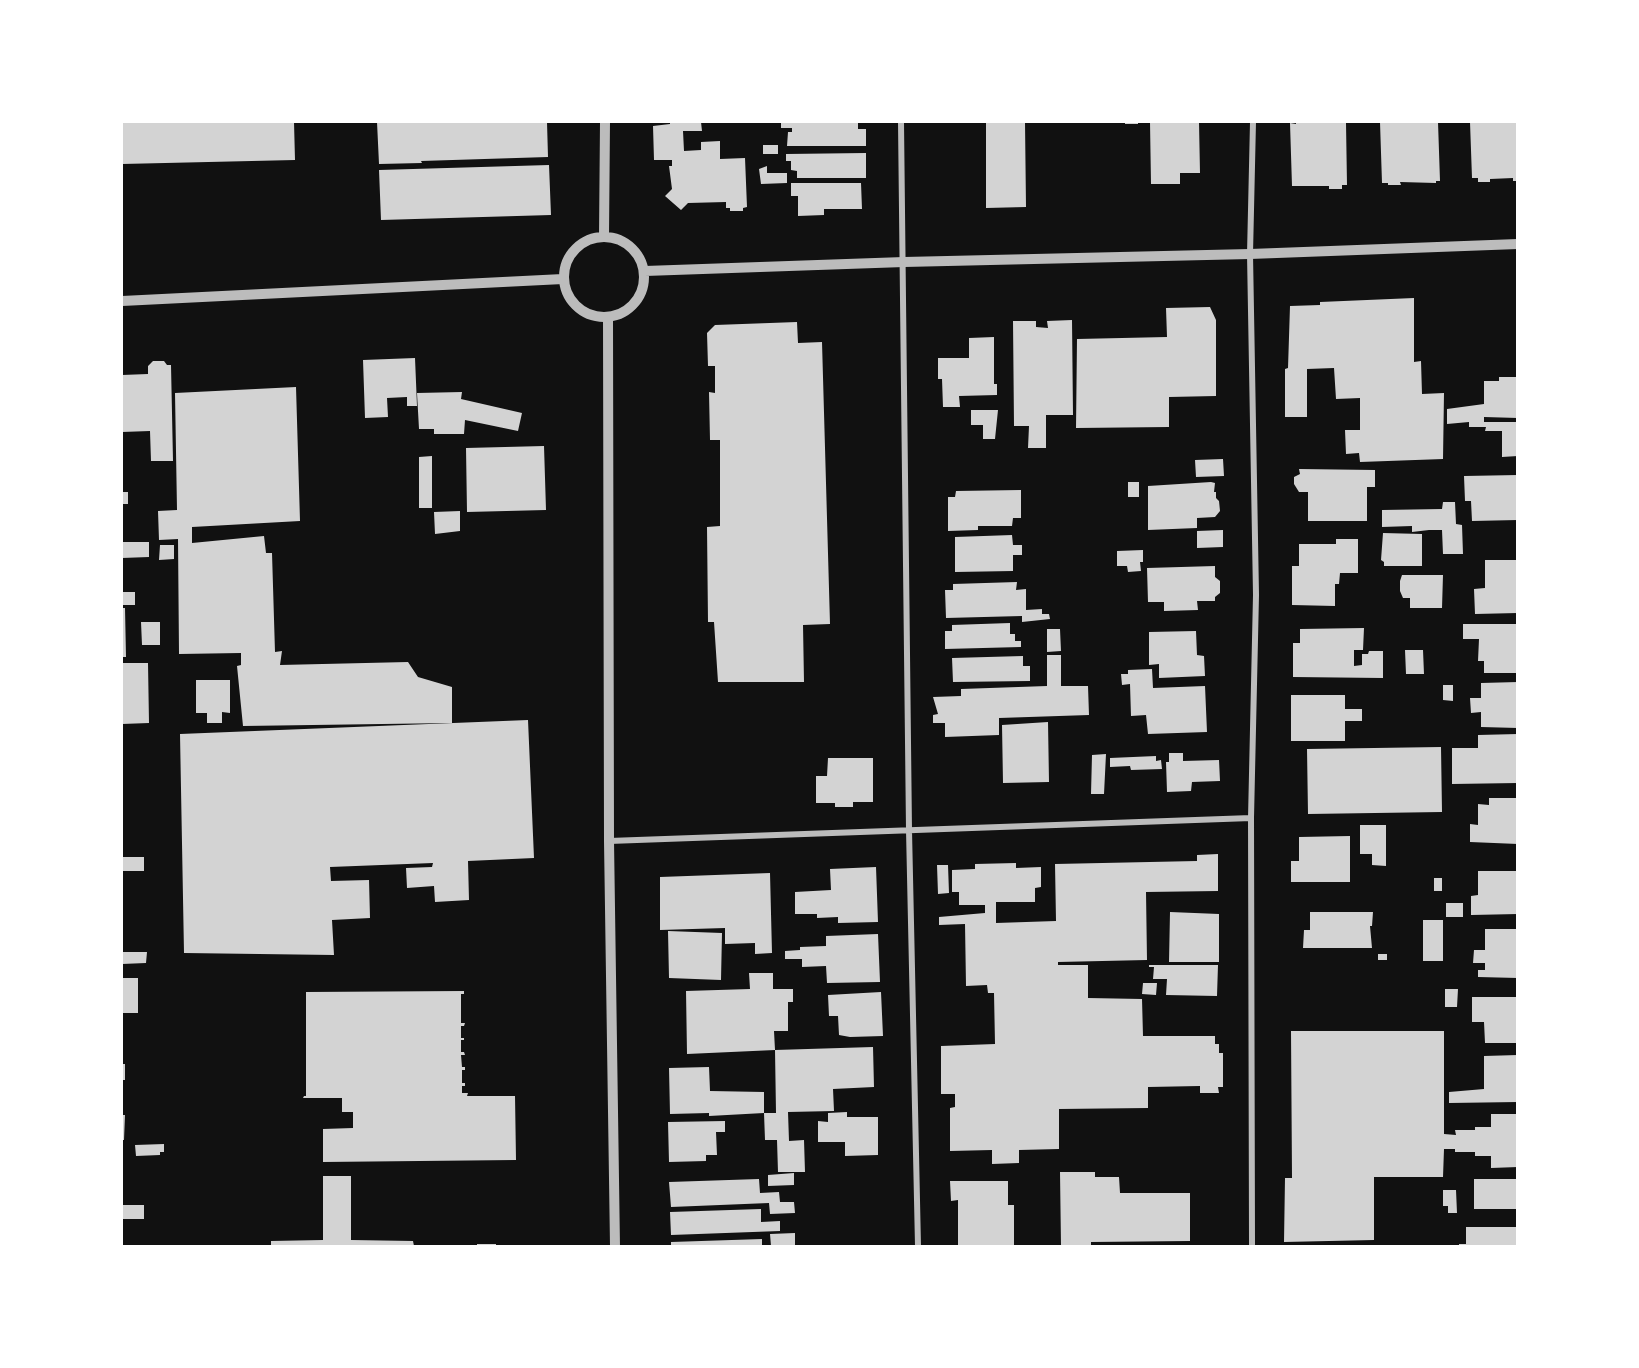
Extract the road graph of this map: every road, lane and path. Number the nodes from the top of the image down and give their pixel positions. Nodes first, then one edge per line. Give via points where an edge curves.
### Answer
1 (605, 122) edge
2 (901, 122) edge
3 (1253, 122) edge
4 (604, 236) junction
5 (1518, 244) edge
6 (1250, 254) junction
7 (904, 262) junction
8 (645, 271) junction
9 (563, 279) junction
10 (122, 301) edge
11 (608, 318) junction
12 (1251, 818) junction
13 (909, 830) junction
14 (609, 841) junction
15 (615, 1246) edge
16 (918, 1246) edge
17 (1252, 1246) edge

1 - 4 street
2 - 7 street
3 - 6 street
4 - 8 street via 631,246
4 - 9 street via 588,239 575,249 566,263
5 - 6 street
6 - 7 street
6 - 12 street via 1256,595
7 - 8 street
7 - 13 street
8 - 11 street via 644,288 636,303 624,313
9 - 10 street
9 - 11 street via 572,303 594,317
11 - 14 street
12 - 13 street
12 - 17 street
13 - 14 street
13 - 16 street
14 - 15 street

